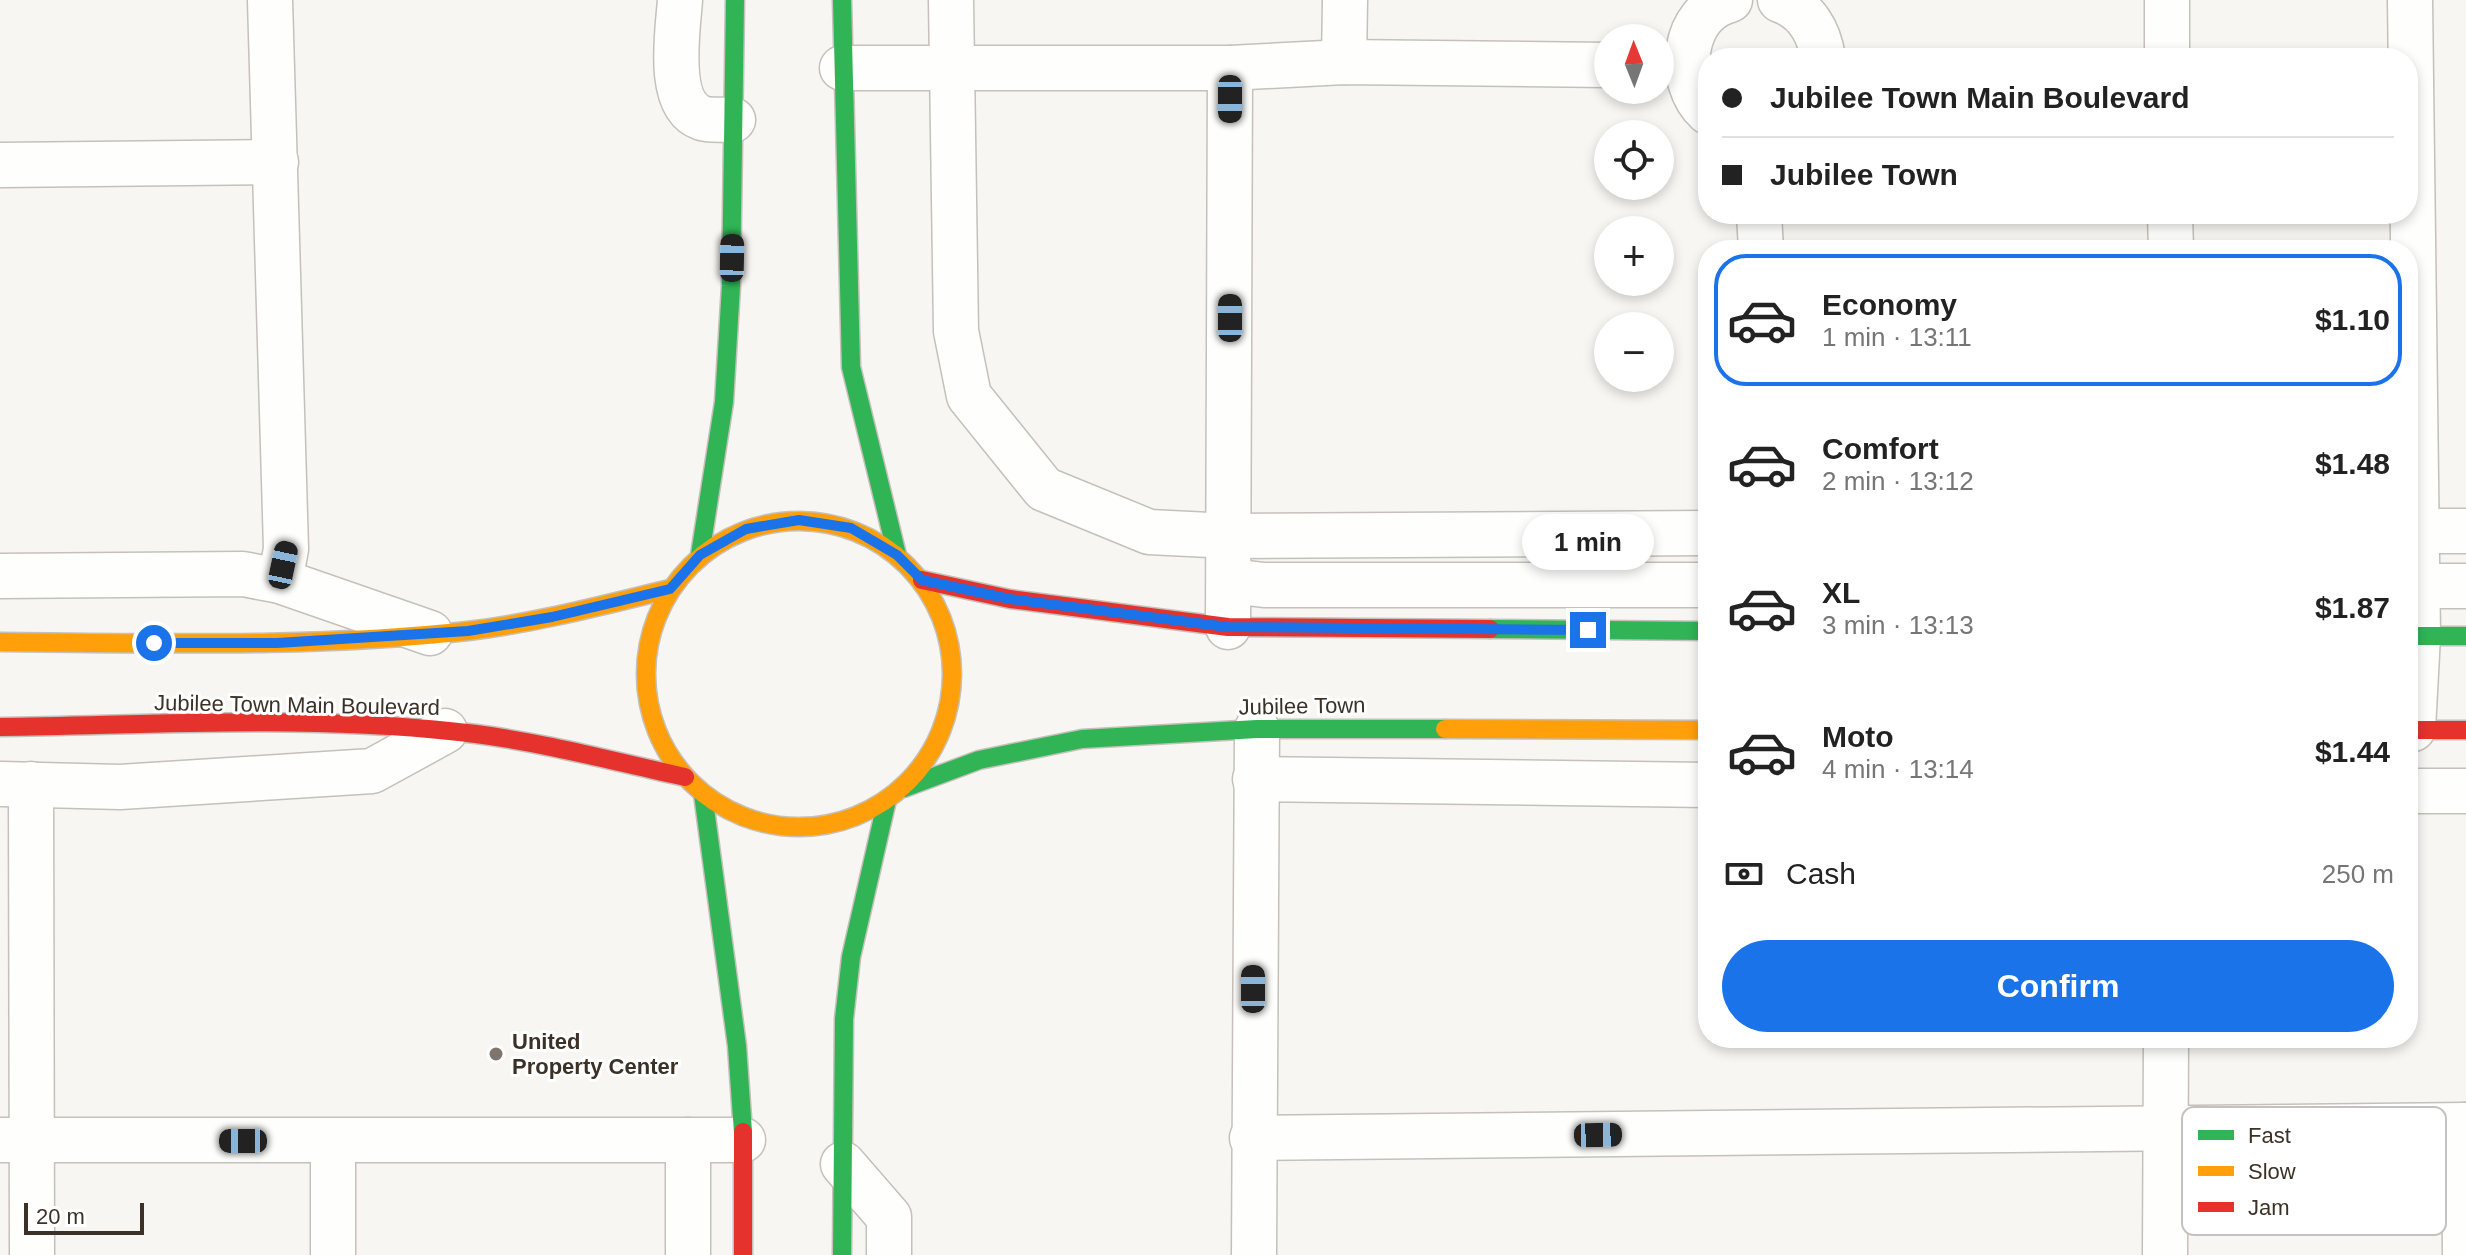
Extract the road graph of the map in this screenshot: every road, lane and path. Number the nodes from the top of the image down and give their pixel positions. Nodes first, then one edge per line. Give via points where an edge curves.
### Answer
1 (270, 0) edge
2 (680, 0) edge
3 (735, 0) edge
4 (842, 0) edge
5 (951, 0) edge
6 (1345, 0) edge
7 (1730, 0) edge
8 (1780, 0) edge
9 (2167, 0) edge
10 (2410, 0) edge
11 (1821, 48) edge
12 (2167, 48) edge
13 (2409, 48) edge
14 (1344, 62) junction
15 (1674, 63) edge
16 (1594, 65) edge
17 (842, 68) junction
18 (1230, 68) junction
19 (1674, 69) edge
20 (949, 70) junction
21 (1698, 103) edge
22 (733, 120) junction
23 (276, 162) junction
24 (0, 165) edge
25 (2418, 531) edge
26 (2466, 531) edge
27 (1698, 533) edge
28 (1230, 536) junction
29 (700, 555) junction
30 (897, 555) junction
31 (0, 576) edge
32 (922, 580) junction
33 (280, 581) junction
34 (1230, 581) junction
35 (1698, 585) edge
36 (2418, 586) edge
37 (2466, 586) edge
38 (670, 589) junction
39 (1228, 627) junction
40 (1698, 631) edge
41 (430, 633) junction
42 (2418, 636) edge
43 (2466, 636) edge
44 (0, 642) edge
45 (0, 727) edge
46 (1257, 729) junction
47 (1698, 730) edge
48 (2418, 730) edge
49 (2466, 730) edge
50 (445, 731) junction
51 (685, 777) junction
52 (1255, 779) junction
53 (15, 784) edge
54 (1698, 785) edge
55 (904, 788) junction
56 (2418, 791) edge
57 (2466, 791) edge
58 (703, 794) junction
59 (887, 800) junction
60 (2166, 1048) edge
61 (2465, 1125) edge
62 (2163, 1128) junction
63 (2182, 1128) edge
64 (1252, 1138) junction
65 (16, 1139) edge
66 (688, 1140) junction
67 (743, 1140) junction
68 (333, 1141) junction
69 (843, 1164) junction
70 (32, 1255) edge
71 (333, 1255) edge
72 (688, 1255) edge
73 (743, 1255) edge
74 (842, 1255) edge
75 (889, 1255) edge
76 (1254, 1255) edge
77 (2165, 1255) edge
78 (2465, 1255) edge

1 - 23 street
2 - 22 street via 677,83 686,107 702,118
3 - 22 main road
4 - 17 main road
5 - 20 street
6 - 14 street
7 - 15 street via 1694,29
8 - 11 street via 1795,5 1819,34
9 - 12 street
10 - 13 street
14 - 16 street
14 - 18 street
17 - 20 street
17 - 30 main road via 851,367
18 - 20 street
18 - 28 street
19 - 21 street
20 - 28 street via 956,331 969,396 1044,489 1149,532
22 - 29 main road via 724,402
23 - 24 street
23 - 33 street via 286,549
25 - 26 street
27 - 28 street
28 - 34 street
29 - 30 main road via 746,529 799,520 851,528
29 - 38 main road
30 - 32 main road
31 - 33 street via 243,574
32 - 39 main road via 1010,599
32 - 55 main road via 944,620 954,665 950,710 932,753
33 - 41 street
34 - 35 street
34 - 39 street
36 - 37 street
38 - 41 main road via 552,617
38 - 51 main road via 653,626 645,665 648,706 662,744
39 - 40 main road
41 - 44 main road via 277,643
42 - 43 main road
45 - 50 main road, Jubilee Town Main Boulevard via 357,726
46 - 47 main road, Jubilee Town
46 - 52 street
46 - 55 main road, Jubilee Town via 1082,739 1026,748
48 - 49 main road
50 - 51 main road, Jubilee Town Main Boulevard via 499,737
50 - 53 street via 372,771 120,787
51 - 58 main road
52 - 54 street
52 - 64 street
53 - 65 street
55 - 59 main road
56 - 57 street
58 - 59 main road via 736,815 801,827 853,819
58 - 67 main road via 737,1046
59 - 69 main road via 851,957 844,1019
60 - 62 street
61 - 78 street
62 - 63 street
62 - 64 street
62 - 77 street
64 - 76 street
65 - 68 street
65 - 70 street
66 - 67 street
66 - 68 street
66 - 72 street
67 - 73 main road
68 - 71 street
69 - 74 main road
69 - 75 street via 889,1217

